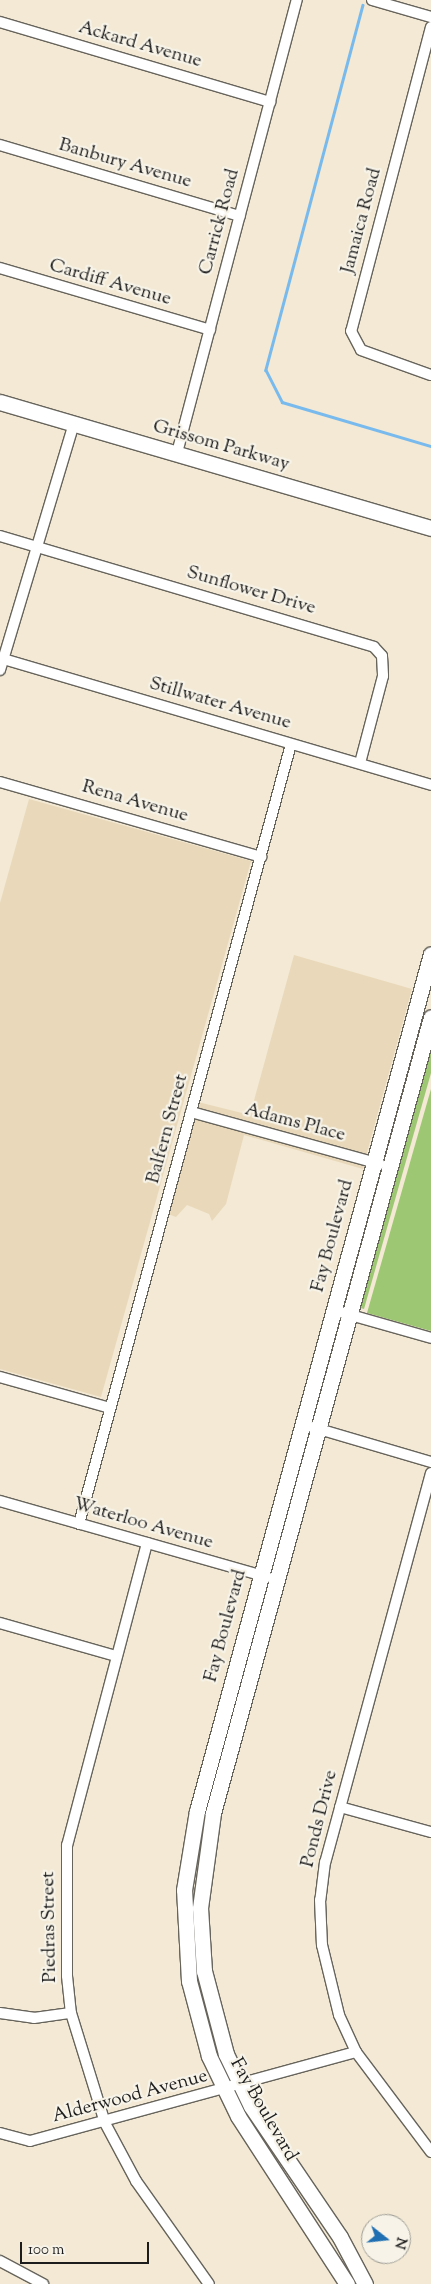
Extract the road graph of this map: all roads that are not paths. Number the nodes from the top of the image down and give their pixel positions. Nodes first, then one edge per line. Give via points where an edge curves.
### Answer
1 (297, 0) edge
2 (372, 0) edge
3 (431, 16) edge
4 (0, 22) edge
5 (431, 27) edge
6 (270, 102) junction
7 (0, 145) edge
8 (240, 216) junction
9 (0, 268) edge
10 (210, 330) junction
11 (431, 375) edge
12 (0, 402) edge
13 (74, 424) junction
14 (177, 453) junction
15 (431, 528) edge
16 (0, 536) edge
17 (37, 547) junction
18 (2, 658) edge
19 (0, 670) edge
20 (291, 744) junction
21 (360, 764) junction
22 (0, 782) edge
23 (431, 785) edge
24 (261, 857) junction
25 (431, 954) edge
26 (412, 1025) junction
27 (430, 1026) edge
28 (191, 1112) junction
29 (374, 1163) junction
30 (390, 1167) junction
31 (333, 1310) junction
32 (350, 1315) junction
33 (431, 1338) edge
34 (0, 1377) edge
35 (110, 1408) junction
36 (302, 1424) junction
37 (318, 1429) junction
38 (431, 1462) edge
39 (431, 1473) edge
40 (0, 1501) edge
41 (79, 1524) junction
42 (147, 1543) junction
43 (261, 1575) junction
44 (277, 1580) junction
45 (1, 1627) edge
46 (116, 1656) junction
47 (207, 1772) junction
48 (224, 1776) junction
49 (340, 1806) junction
50 (431, 1832) edge
51 (0, 2013) edge
52 (71, 2013) junction
53 (356, 2052) junction
54 (239, 2083) junction
55 (224, 2090) junction
56 (106, 2123) junction
57 (0, 2133) edge
58 (431, 2152) edge
59 (0, 2261) edge
60 (43, 2284) edge
61 (209, 2284) edge
62 (347, 2284) edge
63 (365, 2284) edge

1 - 6 street, Carrick Road
2 - 3 street
4 - 6 street, Ackard Avenue
5 - 11 street, Jamaica Road via 351,331 361,350
6 - 8 street, Carrick Road
7 - 8 street, Banbury Avenue
8 - 10 street, Carrick Road
9 - 10 street, Cardiff Avenue
10 - 14 street, Carrick Road
12 - 13 main road, Grissom Parkway
13 - 14 main road, Grissom Parkway
13 - 17 street
14 - 15 main road, Grissom Parkway
16 - 17 street, Sunflower Drive
17 - 18 street
17 - 21 street, Sunflower Drive via 374,647 382,656 383,676
18 - 19 street
18 - 20 street, Stillwater Avenue
20 - 21 street, Stillwater Avenue
20 - 24 street, Balfern Street
21 - 23 street, Stillwater Avenue
22 - 24 street, Rena Avenue
24 - 28 street, Balfern Street
25 - 26 main road, Fay Boulevard
26 - 27 street
26 - 29 main road, Fay Boulevard
27 - 30 main road, Fay Boulevard
28 - 29 street, Adams Place
28 - 35 street, Balfern Street
29 - 30 street, Adams Place
29 - 31 main road, Fay Boulevard
30 - 32 main road, Fay Boulevard
31 - 32 street
31 - 36 main road, Fay Boulevard
32 - 33 street
32 - 37 main road, Fay Boulevard
34 - 35 street
35 - 41 street, Balfern Street
36 - 37 street
36 - 43 main road, Fay Boulevard
37 - 38 street
37 - 44 main road, Fay Boulevard
39 - 49 street, Ponds Drive
40 - 41 street, Waterloo Avenue
41 - 42 street, Waterloo Avenue
42 - 43 street, Waterloo Avenue
42 - 46 street, Piedras Street
43 - 44 street, Waterloo Avenue
43 - 47 main road, Fay Boulevard
44 - 48 main road, Fay Boulevard
45 - 46 street
46 - 52 street, Piedras Street via 67,1845 64,1925
47 - 48 street
47 - 55 main road, Fay Boulevard via 190,1843 184,1935 199,2026
48 - 54 main road, Fay Boulevard via 207,1844 200,1940 210,2003
49 - 50 street
49 - 53 street, Ponds Drive via 320,1900 322,1945 339,2015
51 - 52 street via 34,2018
52 - 56 street, Piedras Street
53 - 54 street, Alderwood Avenue
53 - 58 street, Ponds Drive
54 - 55 street, Alderwood Avenue
54 - 63 main road, Fay Boulevard via 340,2237
55 - 56 street, Alderwood Avenue
55 - 62 main road, Fay Boulevard
56 - 57 street, Alderwood Avenue via 30,2141
56 - 61 street, Piedras Street via 136,2180
59 - 60 street

